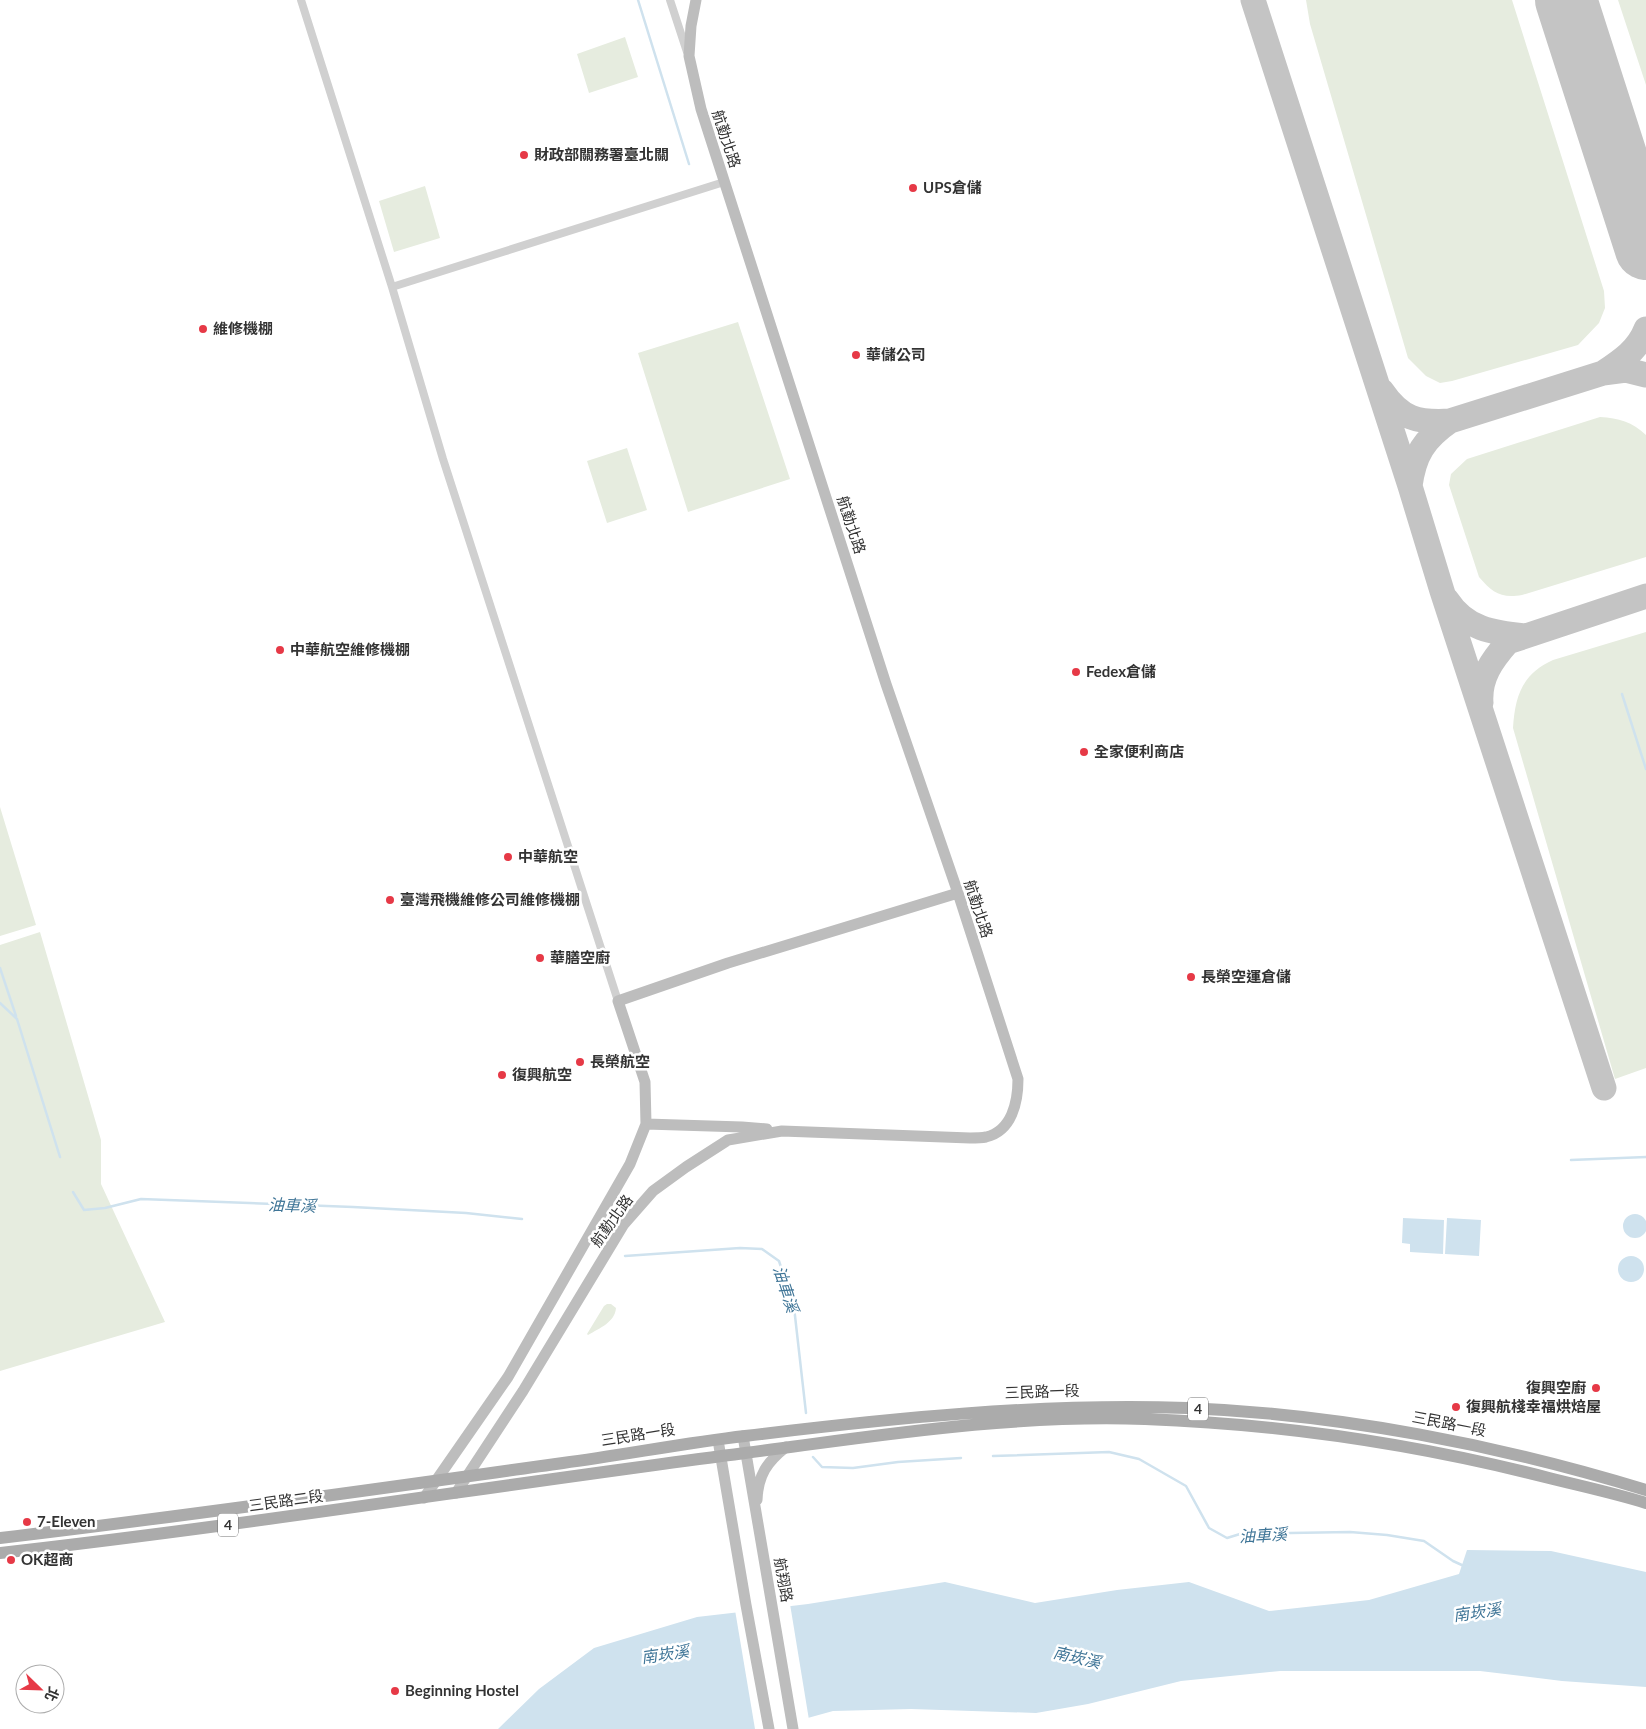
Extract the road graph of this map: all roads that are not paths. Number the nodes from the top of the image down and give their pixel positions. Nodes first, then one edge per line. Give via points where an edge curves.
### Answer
1 (301, 0) edge
2 (670, 0) edge
3 (696, 0) edge
4 (689, 56) junction
5 (724, 182) junction
6 (392, 287) junction
7 (958, 893) junction
8 (618, 1001) junction
9 (646, 1124) junction
10 (782, 1130) junction
11 (743, 1436) junction
12 (718, 1440) junction
13 (786, 1447) junction
14 (745, 1453) junction
15 (720, 1456) junction
16 (468, 1476) junction
17 (435, 1480) junction
18 (1646, 1490) edge
19 (456, 1493) junction
20 (424, 1498) junction
21 (1646, 1503) edge
22 (756, 1511) junction
23 (0, 1538) edge
24 (0, 1553) edge
25 (769, 1729) edge
26 (793, 1729) edge

1 - 6 street
2 - 4 street
3 - 4 street, 航勤北路
4 - 5 street, 航勤北路 via 701,109
5 - 6 street
5 - 7 street, 航勤北路 via 886,684
6 - 8 street via 442,459
7 - 8 street via 728,963
7 - 10 street, 航勤北路 via 1018,1079 1018,1094 1009,1120 1000,1132 970,1138
8 - 9 street via 645,1082
9 - 10 street
9 - 17 street via 630,1164 508,1377
10 - 16 street, 航勤北路 via 728,1140 653,1191 624,1224
11 - 12 main road, 三民路一段 / 4
11 - 14 street, 航翔路
11 - 18 main road, 三民路一段 / 4 via 973,1411 1186,1408 1395,1430 1501,1450
12 - 15 street
12 - 16 main road, 三民路一段 / 4
13 - 14 main road, 三民路一段 / 4
13 - 21 main road, 三民路一段 / 4 via 976,1425 1058,1420 1142,1419 1229,1424 1320,1432 1444,1453
13 - 22 street via 772,1458 762,1474
14 - 15 main road, 三民路一段 / 4
14 - 22 street, 航翔路
15 - 19 main road, 三民路一段 / 4
15 - 25 street
16 - 17 main road, 三民路一段 / 4
16 - 19 street, 航勤北路
17 - 20 street
17 - 23 main road, 三民路二段 / 4
19 - 20 main road, 三民路二段 / 4
20 - 24 main road, 三民路二段 / 4
22 - 26 street, 航翔路

